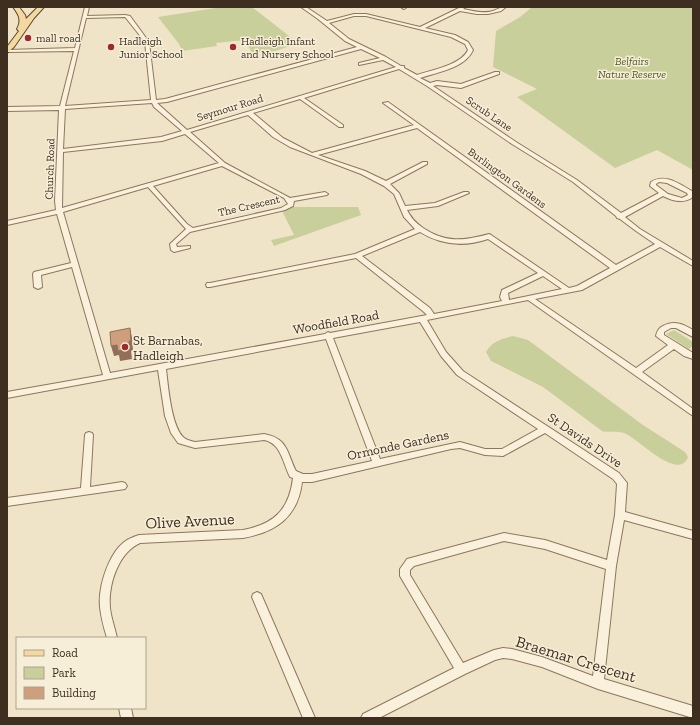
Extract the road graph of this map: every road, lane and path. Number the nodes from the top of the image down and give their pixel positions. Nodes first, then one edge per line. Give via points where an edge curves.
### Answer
1 (16, 7) edge
2 (37, 7) edge
3 (41, 7) edge
4 (86, 7) edge
5 (302, 7) edge
6 (504, 7) edge
7 (462, 8) edge
8 (84, 17) junction
9 (326, 23) junction
10 (25, 28) junction
11 (420, 29) junction
12 (15, 36) junction
13 (362, 47) junction
14 (77, 49) junction
15 (7, 51) edge
16 (384, 58) junction
17 (361, 64) dead end
18 (402, 67) junction
19 (497, 73) dead end
20 (417, 76) junction
21 (429, 84) junction
22 (301, 98) junction
23 (154, 102) junction
24 (386, 103) dead end
25 (62, 108) junction
26 (7, 109) edge
27 (249, 113) junction
28 (341, 126) dead end
29 (418, 126) junction
30 (186, 132) junction
31 (60, 151) junction
32 (314, 154) junction
33 (222, 164) junction
34 (424, 164) dead end
35 (386, 184) junction
36 (150, 186) junction
37 (664, 193) junction
38 (325, 194) dead end
39 (466, 194) dead end
40 (290, 200) junction
41 (403, 208) junction
42 (59, 211) junction
43 (619, 216) junction
44 (7, 224) edge
45 (189, 229) junction
46 (421, 229) junction
47 (660, 244) junction
48 (188, 247) dead end
49 (358, 256) junction
50 (75, 264) junction
51 (693, 264) edge
52 (615, 268) junction
53 (543, 273) junction
54 (210, 285) dead end
55 (38, 287) dead end
56 (568, 290) junction
57 (530, 298) junction
58 (506, 302) junction
59 (432, 317) junction
60 (422, 318) junction
61 (693, 334) edge
62 (328, 335) junction
63 (674, 345) junction
64 (693, 356) edge
65 (162, 366) junction
66 (636, 372) junction
67 (107, 376) junction
68 (7, 394) edge
69 (693, 413) edge
70 (545, 429) junction
71 (89, 434) dead end
72 (378, 463) junction
73 (298, 477) junction
74 (122, 486) dead end
75 (85, 491) junction
76 (7, 502) edge
77 (620, 515) junction
78 (693, 536) edge
79 (612, 566) junction
80 (257, 597) dead end
81 (112, 637) edge
82 (461, 670) junction
83 (598, 683) junction
84 (693, 712) edge
85 (309, 718) edge
86 (367, 718) edge

1 - 2 main road
1 - 12 main road via 25,21
3 - 10 main road
4 - 8 street, Church Road
5 - 9 street, Scrub Lane
6 - 7 street via 497,12 488,13
7 - 11 street
8 - 14 street, Church Road
8 - 23 street via 128,17 147,42
9 - 11 street via 364,14
9 - 13 street, Scrub Lane via 347,40
10 - 12 main road
10 - 15 main road
11 - 20 street via 456,38 466,43 470,49 469,55 462,61
12 - 15 main road
13 - 16 street, Scrub Lane
13 - 23 street via 173,100
14 - 15 street
14 - 25 street, Church Road
16 - 17 street
16 - 18 street, Scrub Lane
18 - 20 street, Scrub Lane
18 - 22 street, Seymour Road
19 - 21 street via 461,86
20 - 21 street, Scrub Lane
21 - 43 street, Scrub Lane via 514,143 575,180
22 - 27 street, Seymour Road
22 - 28 street
23 - 25 street
23 - 30 street, The Crescent
24 - 29 street, Burlington Gardens
25 - 26 street
25 - 31 street, Church Road
27 - 30 street, Seymour Road
27 - 32 street via 289,145
29 - 32 street
29 - 52 street, Burlington Gardens
30 - 31 street, Seymour Road via 153,141
30 - 33 street, The Crescent
31 - 42 street, Church Road
32 - 35 street
33 - 36 street
33 - 40 street, The Crescent
34 - 35 street
35 - 41 street via 398,194
36 - 42 street
36 - 45 street
37 - 37 street via 653,186 654,181 668,181 690,192 691,196 680,200
37 - 43 street
38 - 40 street
39 - 41 street via 436,204
40 - 45 street, The Crescent via 291,205 284,209
41 - 46 street via 410,220
42 - 44 street
42 - 50 street, Church Road
43 - 47 street, Scrub Lane
45 - 48 street via 173,244 174,250
46 - 49 street
46 - 53 street via 435,237 454,242 473,241 489,236
47 - 51 street, Scrub Lane
47 - 52 street, Woodfield Road
49 - 54 street
49 - 59 street via 428,310
50 - 55 street via 37,274
50 - 67 street, Church Road
52 - 56 street, Woodfield Road via 578,288
53 - 56 street
53 - 58 street via 505,292
56 - 57 street, Woodfield Road
57 - 58 street, Woodfield Road
57 - 66 street
58 - 59 street, Woodfield Road
59 - 60 street, Woodfield Road
60 - 62 street, Woodfield Road
60 - 70 street, St Davids Drive via 451,365
61 - 63 street via 678,325 670,325 661,331 660,335
62 - 65 street, Woodfield Road
62 - 72 street
63 - 64 street
63 - 66 street
65 - 67 street, Woodfield Road
65 - 73 street via 168,410 180,439 195,444 271,438 280,442 293,474
66 - 69 street
67 - 68 street, Woodfield Road
70 - 72 street, Ormonde Gardens via 503,453 485,452 460,445
70 - 77 street, St Davids Drive via 620,479
71 - 75 street
72 - 73 street, Ormonde Gardens via 312,478
73 - 81 street, Olive Avenue via 295,497 290,508 275,523 260,530 243,534 139,539 126,545 114,564 107,591 105,605
74 - 75 street
75 - 76 street
77 - 78 street
77 - 79 street, St Davids Drive
79 - 82 street via 527,540 504,537 411,562 405,569 405,576
79 - 83 street, St Davids Drive
80 - 85 street
82 - 83 street, Braemar Crescent via 503,653
82 - 86 street, Braemar Crescent
83 - 84 street, Braemar Crescent

